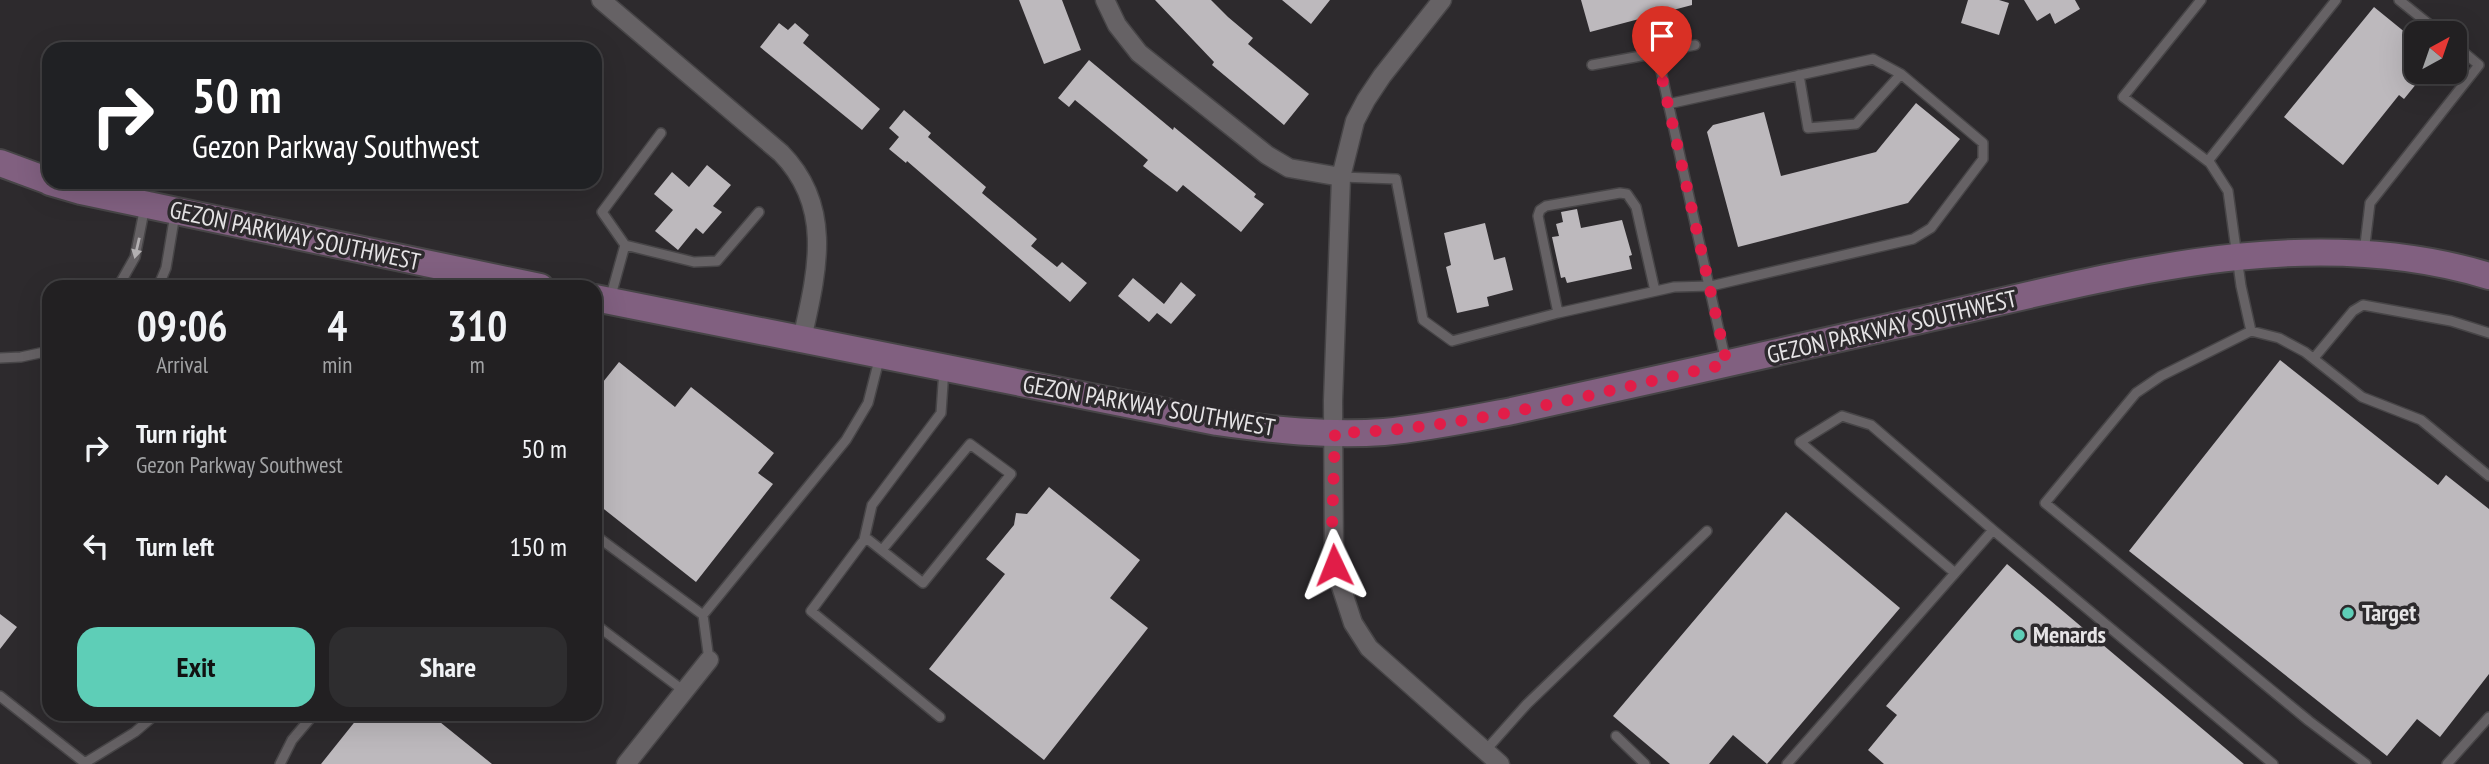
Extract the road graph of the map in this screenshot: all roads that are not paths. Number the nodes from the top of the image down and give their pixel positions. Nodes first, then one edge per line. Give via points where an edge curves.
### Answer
1 (1105, 0) edge
2 (1441, 0) edge
3 (2201, 0) edge
4 (2336, 0) edge
5 (2399, 0) edge
6 (610, 3) edge
7 (2425, 21) edge
8 (1695, 45) dead end
9 (1657, 53) junction
10 (2468, 56) edge
11 (1592, 65) dead end
12 (1901, 74) junction
13 (1799, 75) junction
14 (2468, 79) edge
15 (2464, 84) edge
16 (1668, 104) junction
17 (661, 133) dead end
18 (2208, 161) junction
19 (0, 163) edge
20 (1341, 177) junction
21 (42, 179) edge
22 (80, 189) edge
23 (145, 204) junction
24 (176, 211) junction
25 (759, 212) dead end
26 (625, 245) junction
27 (2364, 255) junction
28 (2237, 257) junction
29 (2489, 276) edge
30 (456, 278) edge
31 (121, 280) edge
32 (162, 280) edge
33 (1711, 286) junction
34 (1655, 291) junction
35 (602, 300) edge
36 (1558, 313) junction
37 (2251, 331) junction
38 (2489, 333) edge
39 (802, 339) junction
40 (42, 352) edge
41 (881, 355) junction
42 (0, 358) edge
43 (2314, 358) junction
44 (1727, 364) junction
45 (944, 367) junction
46 (1335, 433) junction
47 (2489, 476) edge
48 (1993, 530) junction
49 (1707, 531) dead end
50 (865, 537) junction
51 (602, 540) edge
52 (882, 550) junction
53 (1955, 573) junction
54 (703, 615) junction
55 (602, 629) edge
56 (709, 660) joint
57 (684, 691) junction
58 (0, 696) edge
59 (940, 717) dead end
60 (2489, 717) edge
61 (148, 721) edge
62 (308, 721) edge
63 (1616, 736) dead end
64 (1485, 751) junction
65 (84, 764) edge
66 (280, 764) edge
67 (626, 764) edge
68 (1500, 764) edge
69 (1645, 764) edge
70 (1787, 764) edge
71 (2273, 764) edge
72 (2366, 764) edge
73 (2447, 764) edge

1 - 20 street via 1139,53 1267,155 1289,168
2 - 20 street via 1366,100 1355,121
3 - 18 lane via 2123,97
4 - 18 lane
5 - 7 lane
6 - 39 street via 781,153 804,182 817,236 814,284
8 - 9 lane
9 - 11 lane
9 - 16 lane
10 - 14 lane via 2479,65
12 - 13 lane via 1873,58
12 - 13 lane via 1856,124 1808,128
12 - 33 lane via 1983,143 1983,159 1931,228 1913,239
13 - 16 lane
15 - 27 lane via 2370,203
16 - 33 lane
17 - 26 lane via 602,212
18 - 28 lane via 2228,191
19 - 21 main road, GEZON PARKWAY SOUTHWEST
20 - 36 lane via 1396,179 1423,320 1452,341
20 - 46 street
22 - 23 main road, GEZON PARKWAY SOUTHWEST
23 - 24 main road, GEZON PARKWAY SOUTHWEST
23 -> 31 lane via 135,257
24 - 30 main road, GEZON PARKWAY SOUTHWEST
24 - 32 lane
25 - 26 lane via 717,261 694,262
26 - 35 lane
27 - 28 main road, GEZON PARKWAY SOUTHWEST via 2302,252
27 - 29 main road, GEZON PARKWAY SOUTHWEST via 2440,264
28 - 37 lane
28 - 44 main road, GEZON PARKWAY SOUTHWEST via 2111,278
33 - 34 lane
33 - 44 lane
34 - 36 lane
34 - 36 lane via 1636,207 1628,194 1546,206 1538,216
35 - 39 main road, GEZON PARKWAY SOUTHWEST
37 - 43 lane via 2278,338
37 - 72 lane via 2136,393 2045,503
38 - 43 lane via 2363,305
39 - 41 main road, GEZON PARKWAY SOUTHWEST
40 - 42 lane
41 - 45 main road, GEZON PARKWAY SOUTHWEST
41 - 54 lane via 868,402 846,440
43 - 47 lane via 2362,397 2421,420
44 - 46 main road, GEZON PARKWAY SOUTHWEST via 1449,423
45 - 46 main road, GEZON PARKWAY SOUTHWEST via 1217,422
45 - 50 lane via 941,413 872,505
46 - 64 street via 1334,565 1353,623 1369,648
48 - 53 lane
48 - 53 lane via 1871,425 1842,416 1800,442
48 - 71 lane
49 - 64 lane via 1527,704
50 - 52 lane
50 - 59 lane via 811,611
51 - 54 lane
52 - 52 lane via 923,583 1011,474 970,444
53 - 70 lane
54 - 56 lane
55 - 57 lane
56 - 57 street
57 - 67 street
58 - 65 lane
60 - 73 lane
61 - 65 lane
62 - 66 lane
63 - 69 lane
64 - 68 street

